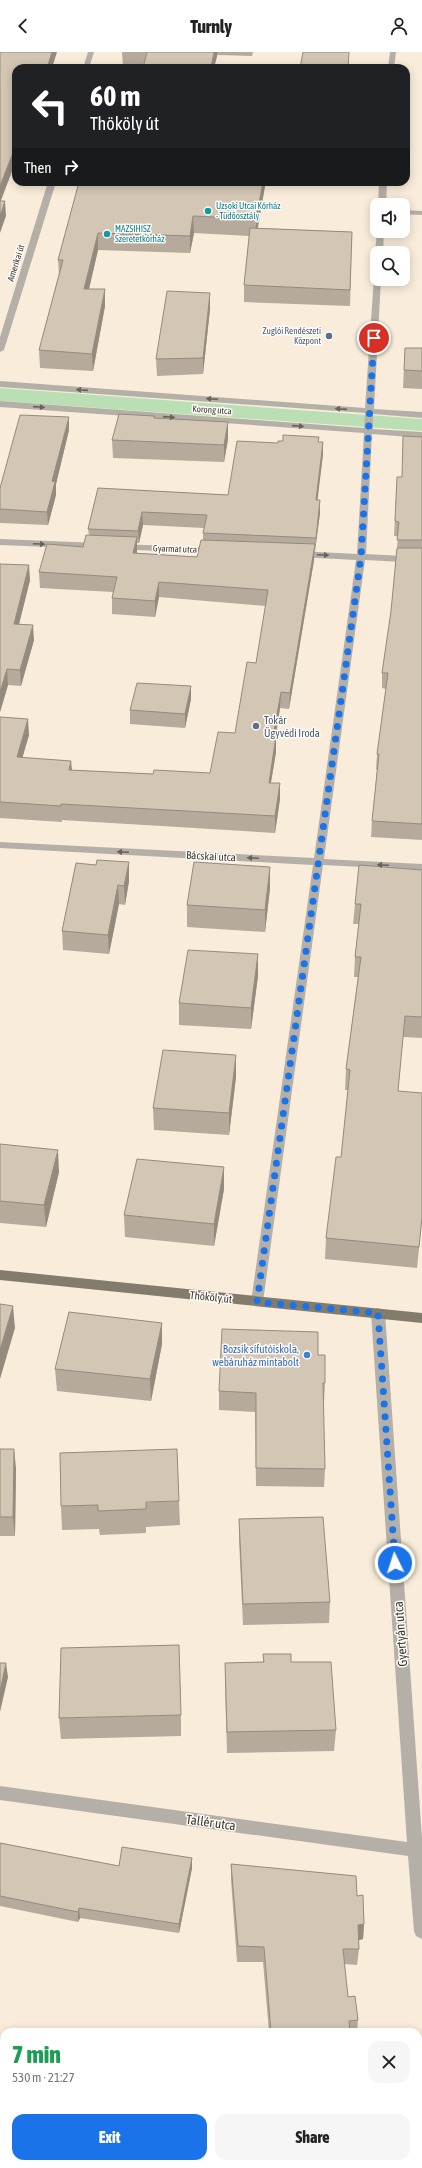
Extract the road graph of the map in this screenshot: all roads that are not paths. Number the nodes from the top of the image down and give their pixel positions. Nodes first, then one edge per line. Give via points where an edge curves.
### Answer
1 (91, 52) edge
2 (393, 52) edge
3 (87, 64) edge
4 (392, 64) edge
5 (51, 186) edge
6 (383, 186) edge
7 (382, 198) edge
8 (410, 212) edge
9 (422, 213) edge
10 (377, 286) edge
11 (0, 350) edge
12 (0, 384) edge
13 (0, 404) edge
14 (369, 411) junction
15 (422, 415) edge
16 (368, 431) junction
17 (422, 435) edge
18 (0, 542) edge
19 (228, 552) edge
20 (290, 554) edge
21 (361, 557) junction
22 (422, 560) edge
23 (0, 845) edge
24 (319, 862) junction
25 (422, 867) edge
26 (0, 1274) edge
27 (257, 1302) junction
28 (378, 1313) junction
29 (422, 1318) edge
30 (0, 1793) edge
31 (418, 1850) edge
32 (422, 1931) edge

1 - 3 street
2 - 4 street
5 - 11 street, Amerikai út
6 - 7 street
8 - 9 street
10 - 14 street
14 -> 12 street, Korong utca
13 -> 16 street, Korong utca
14 - 15 street, Korong utca
14 - 16 street
16 - 17 street, Korong utca
16 - 21 street
18 -> 19 street, Gyarmat utca
20 -> 21 street
21 - 22 street
21 - 24 street
24 -> 23 street, Bácskai utca
25 -> 24 street, Bácskai utca
24 - 27 street
26 - 27 main road, Thököly út
27 - 28 main road, Thököly út
28 - 29 main road, Thököly út
28 - 31 street, Gyertyán utca
30 - 31 street, Tallér utca
31 - 32 street, Gyertyán utca

